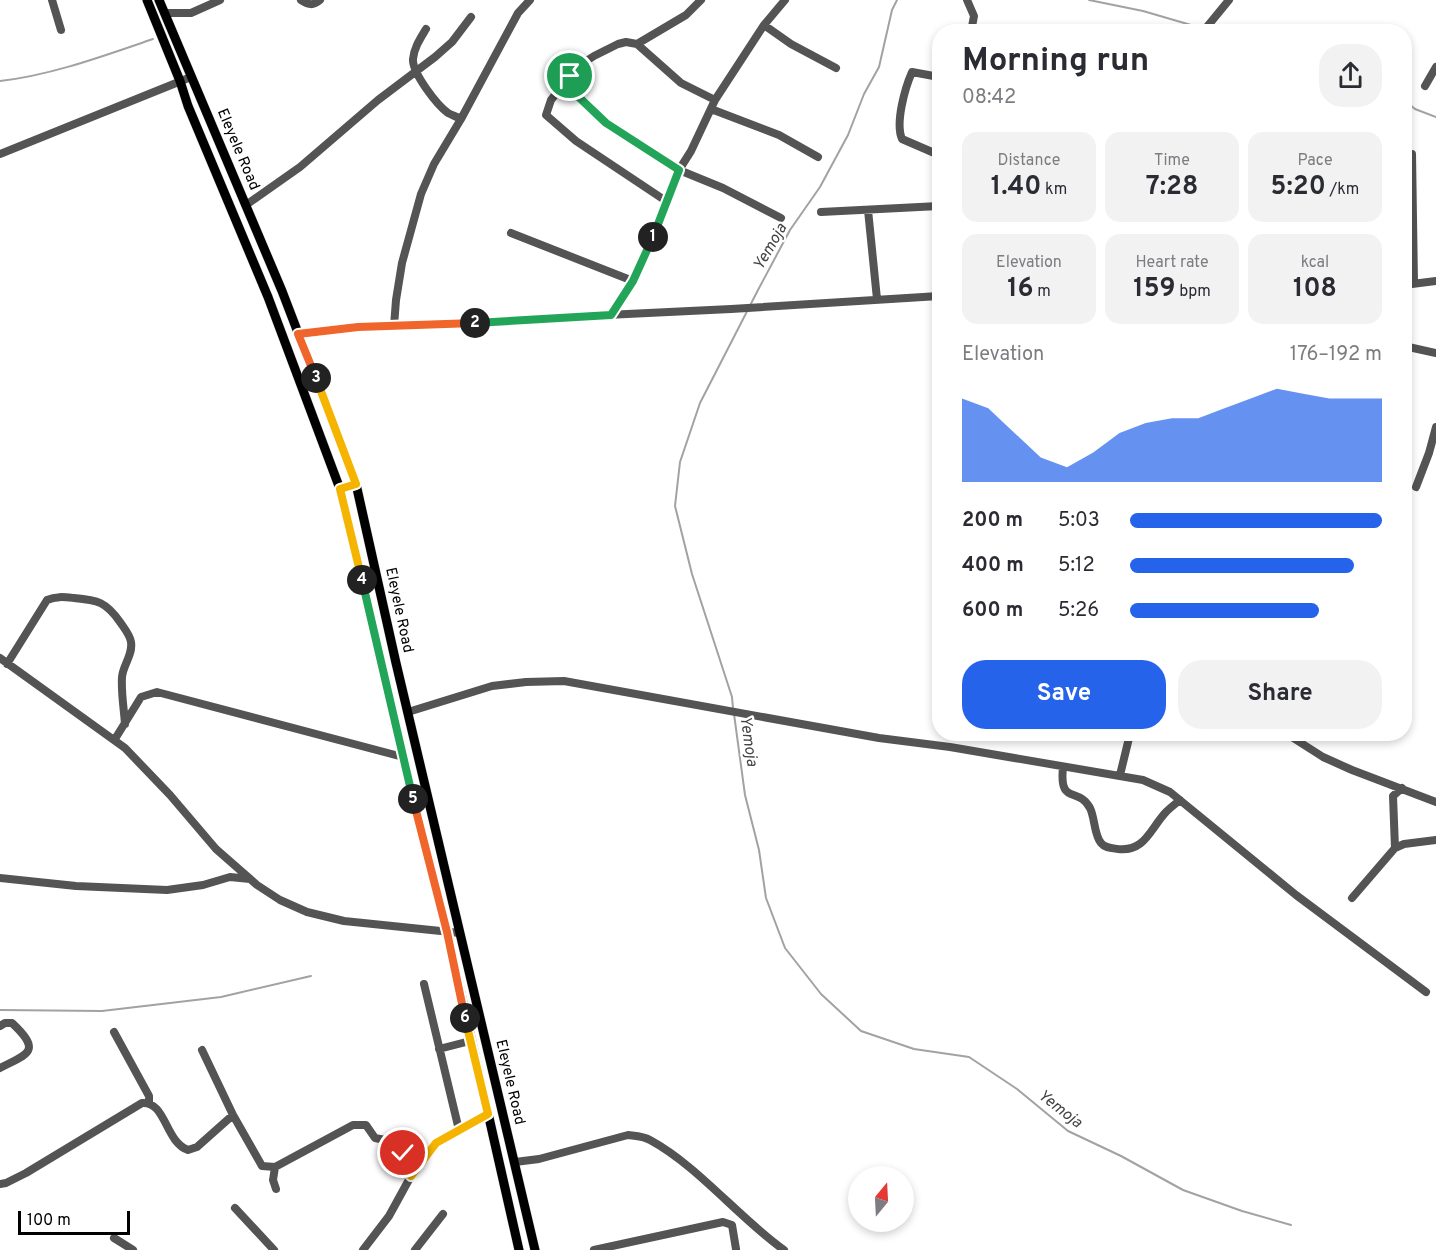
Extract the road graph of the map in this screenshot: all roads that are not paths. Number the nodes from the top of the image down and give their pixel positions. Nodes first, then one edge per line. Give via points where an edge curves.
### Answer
1 (52, 0) edge
2 (147, 0) edge
3 (159, 0) edge
4 (220, 0) edge
5 (301, 0) edge
6 (320, 0) edge
7 (530, 0) edge
8 (701, 0) edge
9 (785, 0) edge
10 (967, 0) edge
11 (1229, 0) edge
12 (166, 17) junction
13 (471, 17) dead end
14 (972, 24) edge
15 (1209, 24) edge
16 (764, 25) junction
17 (426, 29) dead end
18 (61, 30) dead end
19 (638, 44) junction
20 (1436, 67) edge
21 (836, 68) dead end
22 (415, 70) junction
23 (932, 76) edge
24 (191, 77) junction
25 (180, 81) junction
26 (565, 84) junction
27 (1425, 86) dead end
28 (715, 100) junction
29 (711, 109) junction
30 (461, 119) junction
31 (932, 152) edge
32 (1412, 153) dead end
33 (0, 154) edge
34 (818, 157) dead end
35 (679, 170) junction
36 (666, 201) junction
37 (246, 206) junction
38 (932, 206) edge
39 (868, 210) junction
40 (822, 212) dead end
41 (781, 218) dead end
42 (511, 232) dead end
43 (1436, 280) edge
44 (633, 281) junction
45 (1414, 283) joint
46 (932, 296) edge
47 (877, 299) junction
48 (611, 315) junction
49 (394, 326) junction
50 (298, 334) junction
51 (1412, 348) edge
52 (1436, 353) edge
53 (1436, 427) edge
54 (1432, 454) edge
55 (356, 484) junction
56 (1416, 487) dead end
57 (340, 489) junction
58 (0, 658) edge
59 (7, 664) junction
60 (408, 712) junction
61 (125, 724) junction
62 (115, 739) junction
63 (1128, 741) edge
64 (1298, 741) edge
65 (403, 757) junction
66 (1064, 767) junction
67 (1120, 775) junction
68 (1402, 789) junction
69 (1180, 800) junction
70 (1436, 802) edge
71 (1436, 840) edge
72 (1395, 848) junction
73 (0, 878) edge
74 (251, 880) junction
75 (1352, 898) dead end
76 (447, 932) junction
77 (460, 933) junction
78 (424, 984) dead end
79 (1426, 992) dead end
80 (0, 1026) edge
81 (114, 1032) dead end
82 (470, 1041) junction
83 (439, 1048) junction
84 (202, 1050) dead end
85 (0, 1068) edge
86 (150, 1103) junction
87 (488, 1114) junction
88 (233, 1115) junction
89 (459, 1130) junction
90 (515, 1162) junction
91 (274, 1167) junction
92 (411, 1176) junction
93 (0, 1184) edge
94 (276, 1189) dead end
95 (235, 1208) dead end
96 (443, 1214) dead end
97 (114, 1238) dead end
98 (736, 1249) edge
99 (133, 1250) edge
100 (274, 1250) edge
101 (363, 1250) edge
102 (415, 1250) edge
103 (519, 1250) edge
104 (535, 1250) edge
105 (594, 1250) edge
106 (784, 1250) edge

1 - 18 street
2 - 25 main road, Eleyele Road
3 - 12 main road, Eleyele Road
4 - 12 street via 191,13
5 - 6 street via 309,4
7 - 30 street via 518,13
8 - 19 street via 686,15
9 - 16 street
10 - 14 street via 973,12
11 - 15 street
12 - 24 main road, Eleyele Road
13 - 22 street via 452,42
16 - 21 street
16 - 28 street
17 - 22 street via 414,52
19 - 26 street via 618,44 594,56 577,67
19 - 28 street via 681,83
20 - 27 street
22 - 30 street via 437,103
22 - 37 street via 300,167
23 - 31 street via 912,72 899,122 902,139
24 - 25 street
24 - 37 main road, Eleyele Road
25 - 33 street
25 - 57 main road, Eleyele Road via 268,297
26 - 35 street via 606,123
26 - 36 street via 551,100 546,115 576,141
28 - 29 street
29 - 34 street via 779,135
29 - 35 street
30 - 49 street via 421,194 402,263
32 - 45 street
35 - 36 street
35 - 41 street
36 - 44 street
37 - 50 main road, Eleyele Road
38 - 39 street
39 - 40 street
39 - 47 street
42 - 44 street
43 - 45 street
44 - 48 street
46 - 47 street
47 - 48 street
48 - 49 street
49 - 50 street
50 - 55 main road, Eleyele Road
51 - 52 street
53 - 54 street
54 - 56 street
55 - 57 main road
55 - 60 main road, Eleyele Road
57 - 65 main road, Eleyele Road
58 - 59 street
59 - 61 street via 46,600 54,596 104,604 112,610 131,643 122,677
59 - 62 street
60 - 66 street via 492,686 548,681 580,683 879,738
60 - 77 main road, Eleyele Road
61 - 62 street
61 - 65 street via 141,697 157,692
62 - 74 street via 216,849
63 - 67 street
64 - 68 street via 1342,766
65 - 76 main road, Eleyele Road
66 - 67 street
66 - 69 street via 1062,783 1067,793 1089,806 1099,841 1106,847 1128,850 1140,845
67 - 69 street via 1156,784
68 - 70 street
68 - 72 street via 1393,796
69 - 79 street via 1296,895
71 - 72 street
72 - 75 street
73 - 74 street via 68,886 167,890 230,877
74 - 76 street via 307,912 344,921
76 - 77 street
76 - 82 main road, Eleyele Road
77 - 90 main road, Eleyele Road
78 - 83 street
80 - 85 street via 12,1023 29,1047 27,1055
81 - 86 street
82 - 83 street
82 - 87 main road, Eleyele Road
83 - 89 street
84 - 88 street
86 - 88 street via 174,1140 188,1150 197,1147
86 - 93 street via 139,1104 26,1173
87 - 89 street
87 - 103 main road, Eleyele Road
88 - 91 street via 262,1166
89 - 92 street via 436,1143
90 - 104 main road, Eleyele Road
90 - 106 street via 628,1136 643,1137 687,1167
91 - 92 street via 353,1125 366,1125 375,1138 400,1143 401,1165
91 - 94 street
92 - 101 street via 389,1216
95 - 100 street
96 - 102 street
97 - 99 street
98 - 105 street via 732,1225 723,1222

